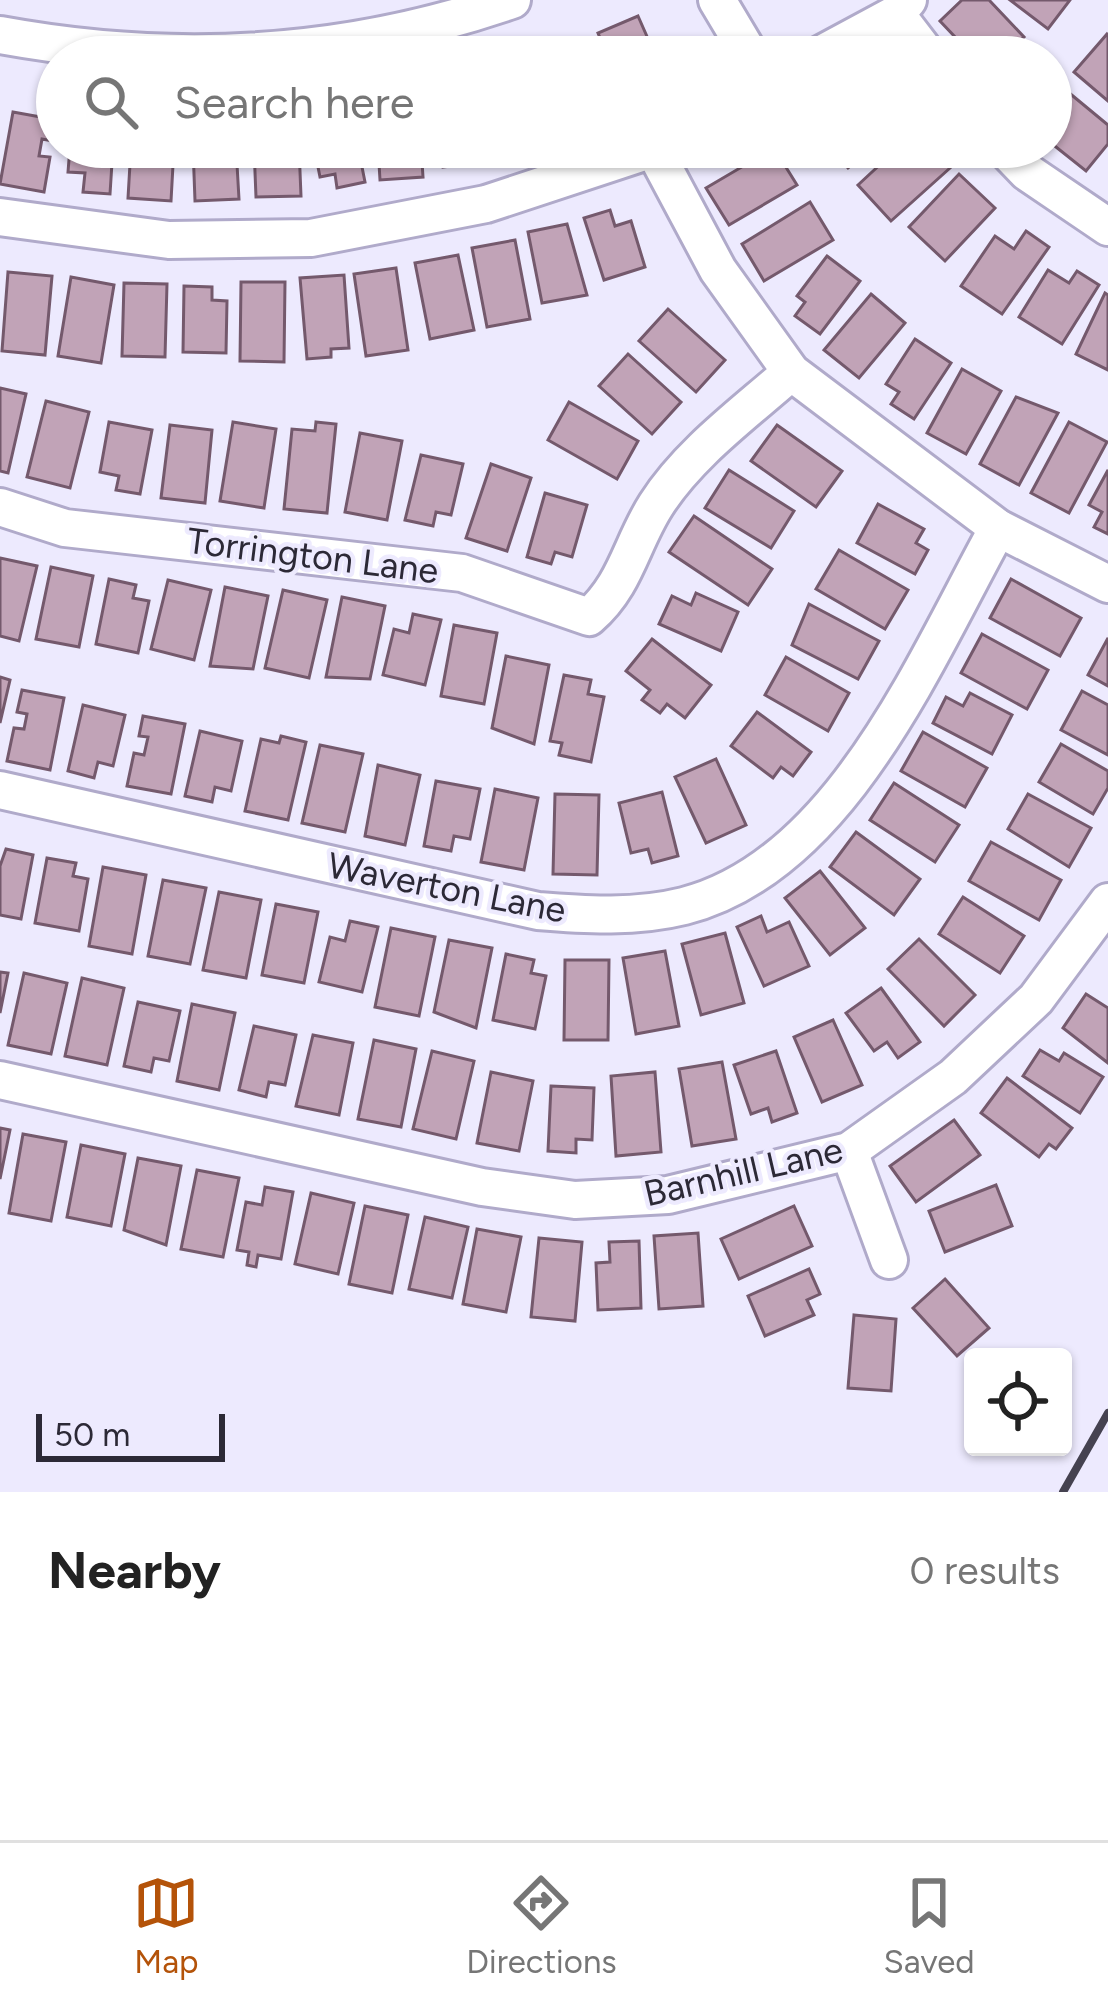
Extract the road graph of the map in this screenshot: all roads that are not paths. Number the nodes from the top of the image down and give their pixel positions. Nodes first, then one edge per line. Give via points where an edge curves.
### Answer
1 (512, 0) edge
2 (717, 0) edge
3 (902, 7) edge
4 (0, 35) edge
5 (392, 36) edge
6 (738, 36) edge
7 (853, 36) edge
8 (918, 36) edge
9 (36, 40) edge
10 (597, 168) edge
11 (666, 168) edge
12 (1023, 168) edge
13 (0, 217) edge
14 (1108, 227) edge
15 (791, 372) junction
16 (0, 507) edge
17 (998, 528) junction
18 (1108, 584) edge
19 (0, 790) edge
20 (1108, 902) edge
21 (0, 1080) edge
22 (849, 1151) junction
23 (889, 1261) dead end

1 - 5 street
2 - 6 street
3 - 7 street
3 - 8 street
4 - 9 street
10 - 13 street via 486,204 311,238 169,240
11 - 15 street via 718,270
12 - 14 street
15 - 16 street, Torrington Lane via 656,505 628,568 589,617 462,573 64,528
15 - 17 street
17 - 18 street
17 - 19 street, Waverton Lane via 847,790 801,843 686,905 604,916 538,911
20 - 22 street, Barnhill Lane via 1036,999 953,1077
21 - 22 street, Barnhill Lane via 574,1201 668,1195
22 - 23 street

